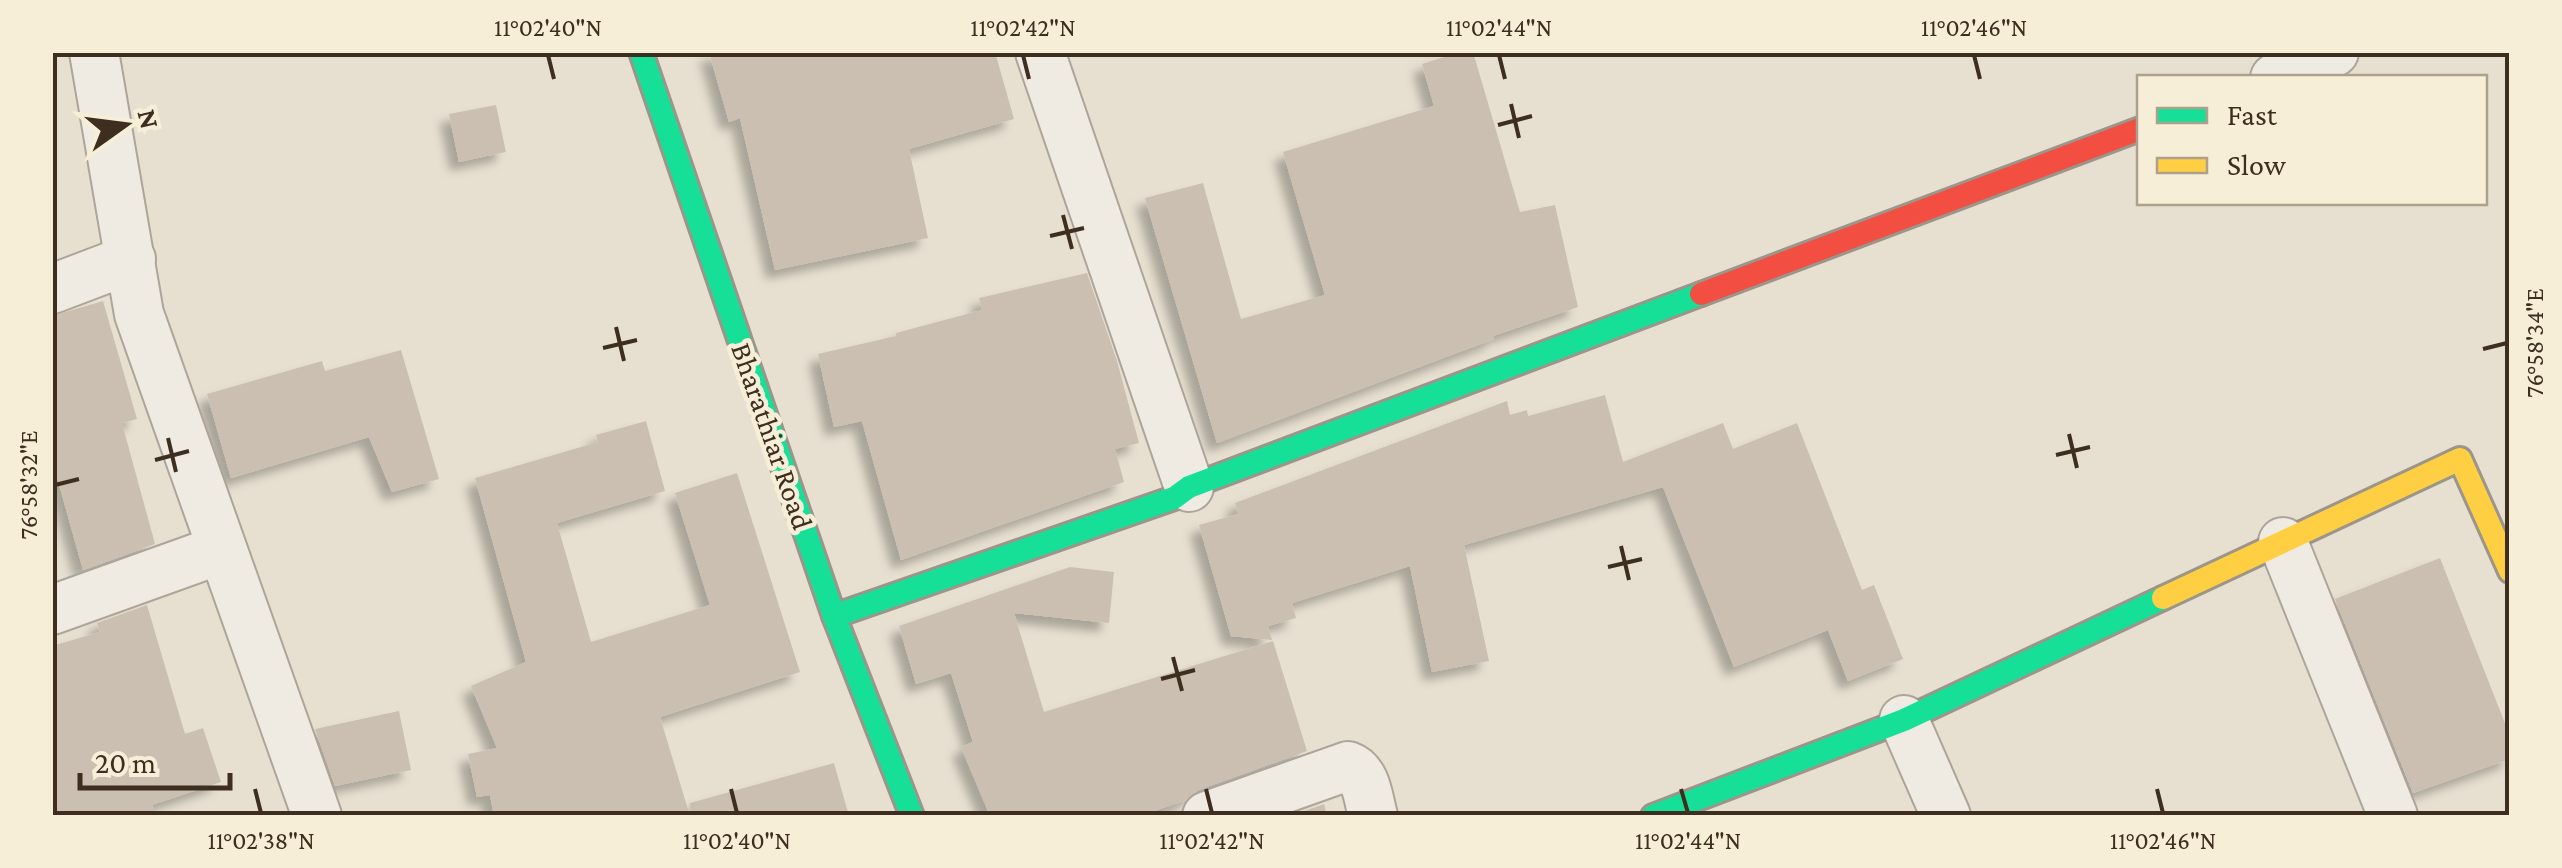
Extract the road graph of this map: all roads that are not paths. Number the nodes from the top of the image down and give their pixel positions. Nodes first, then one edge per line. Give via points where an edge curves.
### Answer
1 (94, 52) edge
2 (641, 52) edge
3 (1040, 52) edge
4 (2334, 52) edge
5 (2282, 75) edge
6 (2137, 130) edge
7 (131, 259) junction
8 (52, 289) edge
9 (1189, 487) junction
10 (2283, 542) junction
11 (222, 549) junction
12 (2510, 571) edge
13 (52, 610) edge
14 (834, 616) junction
15 (1904, 720) junction
16 (317, 816) edge
17 (912, 816) edge
18 (1207, 816) edge
19 (1373, 816) edge
20 (1653, 816) edge
21 (1946, 816) edge
22 (2393, 816) edge

1 - 7 street
2 - 14 street, Bharathiar Road
3 - 9 street
4 - 5 street
6 - 9 street
7 - 8 street
7 - 11 street via 138,314
9 - 14 street via 1174,498
10 - 12 street via 2460,460
10 - 15 street
10 - 22 street
11 - 13 street
11 - 16 street
14 - 17 street, Bharathiar Road
15 - 20 street
15 - 21 street
18 - 19 street via 1348,766 1362,777

